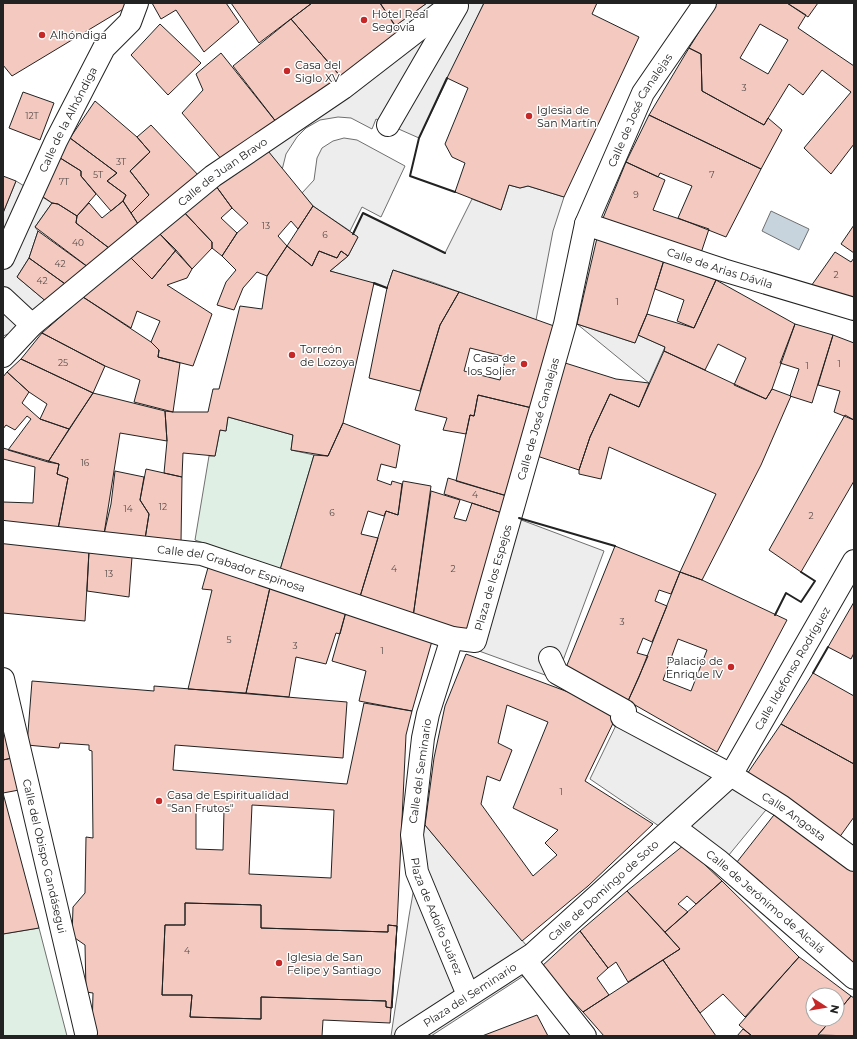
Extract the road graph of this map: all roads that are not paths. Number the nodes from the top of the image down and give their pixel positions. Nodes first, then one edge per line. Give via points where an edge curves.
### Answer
1 (137, 3) edge
2 (453, 3) edge
3 (458, 3) edge
4 (705, 3) edge
5 (388, 125) dead end
6 (586, 224) junction
7 (3, 258) edge
8 (3, 298) edge
9 (854, 309) edge
10 (32, 325) junction
11 (3, 356) edge
12 (511, 515) joint
13 (3, 532) edge
14 (854, 561) edge
15 (452, 638) junction
16 (550, 658) dead end
17 (3, 679) edge
18 (731, 776) junction
19 (674, 827) junction
20 (412, 835) joint
21 (854, 860) edge
22 (529, 957) junction
23 (854, 978) edge
24 (468, 995) junction
25 (86, 1033) dead end
26 (406, 1036) edge
27 (586, 1036) edge

1 - 7 street, Calle de la Alhóndiga via 130,22 104,48 33,191
2 - 10 street, Calle de Juan Bravo via 343,88 213,176
3 - 5 street
4 - 6 street, Calle de José Canalejas via 643,93
6 - 9 street, Calle de Arias Dávila via 723,270
6 - 12 street, Calle de José Canalejas via 565,324
8 - 10 street
10 - 11 street, Calle de Juan Bravo
12 - 15 street, Plaza de los Espejos via 475,641
13 - 15 street, Calle del Grabador Espinosa via 202,554
14 - 18 street, Calle Ildefonso Rodríguez
15 - 20 street, Calle del Seminario via 422,738
16 - 18 street, Calle Angosta via 557,673 625,711 630,721
17 - 25 street, Calle del Obispo Gandásegui
18 - 19 street, Calle Ildefonso Rodríguez
18 - 21 street, Calle Angosta via 781,806
19 - 22 street, Calle de Domingo de Soto
19 - 23 street, Calle de Jerónimo de Alcalá via 719,861
20 - 24 street, Plaza de Adolfo Suárez via 417,872
22 - 24 street, Plaza del Seminario
22 - 27 street
24 - 26 street, Plaza del Seminario

